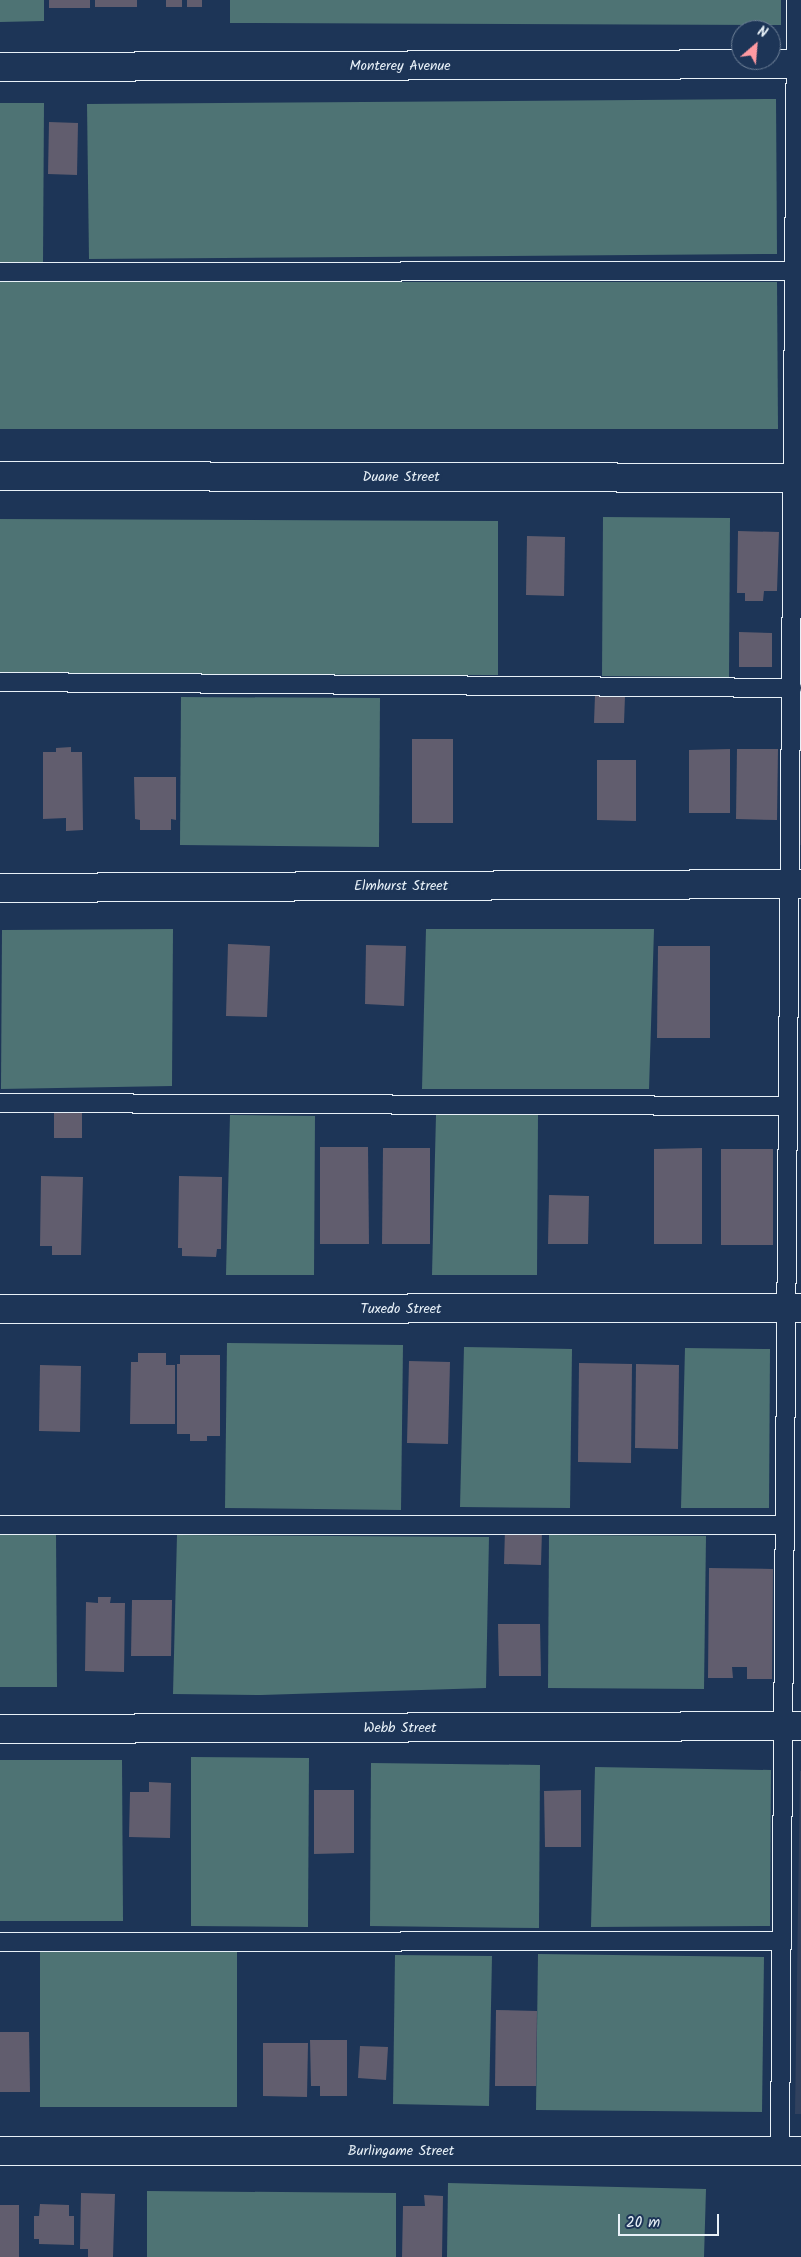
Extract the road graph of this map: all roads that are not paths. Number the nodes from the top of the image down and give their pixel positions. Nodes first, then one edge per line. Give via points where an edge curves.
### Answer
1 (796, 0) edge
2 (798, 64) edge
3 (0, 67) edge
4 (794, 271) junction
5 (0, 272) edge
6 (0, 476) edge
7 (797, 478) edge
8 (0, 682) edge
9 (792, 688) junction
10 (795, 884) edge
11 (0, 888) edge
12 (0, 1103) edge
13 (788, 1106) junction
14 (794, 1308) edge
15 (0, 1309) edge
16 (0, 1525) edge
17 (785, 1525) junction
18 (792, 1726) edge
19 (0, 1729) edge
20 (782, 1941) junction
21 (0, 1942) edge
22 (0, 2151) edge
23 (791, 2151) edge

1 - 2 lane
2 - 3 street, Monterey Avenue
2 - 4 lane
4 - 5 lane
4 - 7 lane
6 - 7 street, Duane Street
7 - 9 lane
8 - 9 lane
9 - 10 lane
10 - 11 street, Elmhurst Street
10 - 13 lane
12 - 13 lane
13 - 14 lane
14 - 15 street, Tuxedo Street
14 - 17 lane
16 - 17 lane
17 - 18 lane
18 - 19 street, Webb Street
18 - 20 lane
20 - 21 lane
20 - 23 lane
22 - 23 street, Burlingame Street

